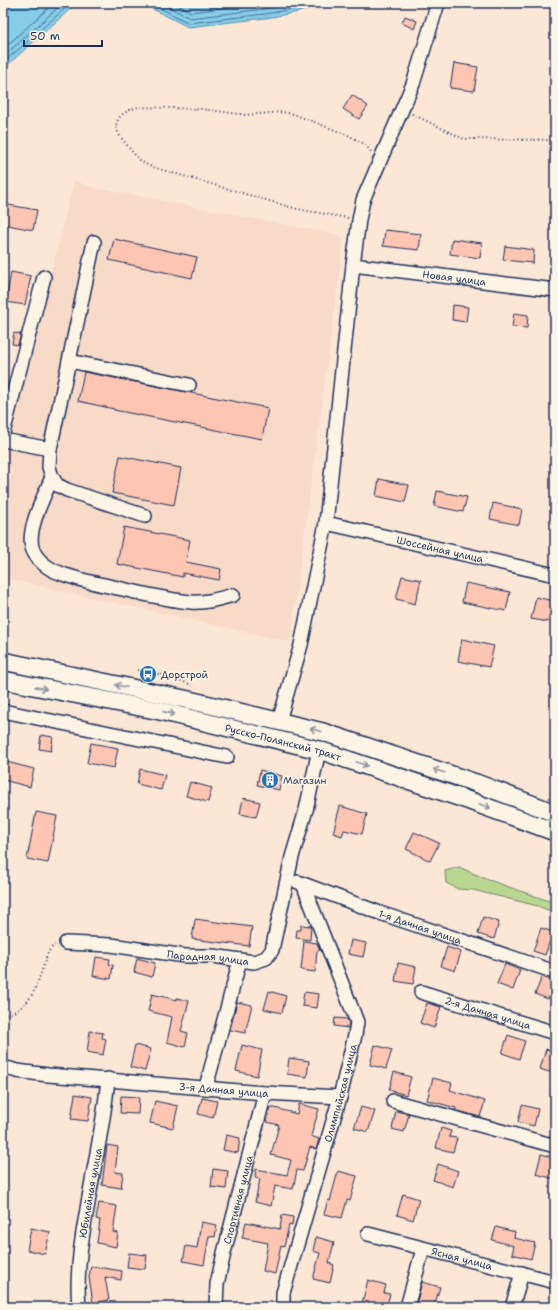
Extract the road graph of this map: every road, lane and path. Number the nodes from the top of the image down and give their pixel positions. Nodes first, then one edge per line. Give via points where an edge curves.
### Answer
1 (438, 3) edge
2 (402, 109) junction
3 (555, 140) edge
4 (378, 164) junction
5 (359, 220) junction
6 (94, 242) dead end
7 (353, 265) junction
8 (44, 277) dead end
9 (555, 290) edge
10 (69, 361) junction
11 (189, 385) dead end
12 (3, 433) edge
13 (3, 440) edge
14 (50, 449) junction
15 (52, 477) junction
16 (145, 516) dead end
17 (326, 523) junction
18 (555, 574) edge
19 (233, 595) dead end
20 (3, 661) edge
21 (138, 670) dead end
22 (3, 680) edge
23 (192, 685) dead end
24 (3, 711) edge
25 (279, 721) junction
26 (318, 750) junction
27 (227, 757) dead end
28 (555, 813) edge
29 (555, 832) edge
30 (287, 877) junction
31 (303, 884) junction
32 (66, 943) joint
33 (240, 960) junction
34 (555, 972) edge
35 (421, 992) dead end
36 (3, 1016) edge
37 (555, 1033) edge
38 (3, 1067) edge
39 (108, 1079) junction
40 (206, 1088) junction
41 (265, 1093) junction
42 (340, 1096) junction
43 (393, 1101) dead end
44 (555, 1146) edge
45 (368, 1234) dead end
46 (423, 1249) junction
47 (522, 1273) junction
48 (555, 1282) edge
49 (79, 1307) edge
50 (216, 1307) edge
51 (282, 1307) edge
52 (407, 1307) edge
53 (512, 1307) edge

1 - 2 street via 413,84
2 - 3 path via 464,139
2 - 4 street
4 - 5 street via 363,200
4 - 5 path via 366,145 348,135 283,112 246,115 201,109 139,107 130,109 118,120 118,134 141,162 148,166 297,209
5 - 7 street
6 - 10 street
7 - 9 street, Новая улица
7 - 17 street
8 - 12 street
10 - 11 street
10 - 14 street
13 - 14 street
14 - 15 street via 49,467
15 - 16 street via 57,485 67,490
15 - 19 street via 36,518 31,546 36,556 48,567 89,582 192,602 211,602
17 - 18 street, Шоссейная улица
17 - 25 street via 301,646
25 -> 20 main road, Русско-Полянский тракт
21 - 23 path via 169,676
22 -> 26 main road, Русско-Полянский тракт via 160,711
24 - 27 street
28 -> 25 main road, Русско-Полянский тракт via 476,783 323,732
26 -> 29 main road, Русско-Полянский тракт
26 - 30 street, Парадная улица via 306,810
30 - 31 street, 1-я Дачная улица
30 - 33 street, Парадная улица via 272,950 266,958 254,962
31 - 34 street, 1-я Дачная улица
31 - 42 street, Олимпийская улица via 357,1022
32 - 33 street, Парадная улица via 111,945 185,956 213,956
32 - 36 path via 54,945 49,949 27,1003
33 - 40 street
35 - 37 street, 2-я Дачная улица
38 - 39 street, 3-я Дачная улица via 17,1071
39 - 40 street, 3-я Дачная улица
39 - 49 street, Юбилейная улица via 83,1230 78,1285
40 - 41 street, 3-я Дачная улица
41 - 42 street, 3-я Дачная улица
41 - 50 street, Спортивная улица via 224,1253 217,1284
42 - 51 street, Олимпийская улица via 283,1294
43 - 44 street
45 - 46 street, Ясная улица
46 - 47 street, Ясная улица
46 - 52 street
47 - 48 street, Ясная улица
47 - 53 street

